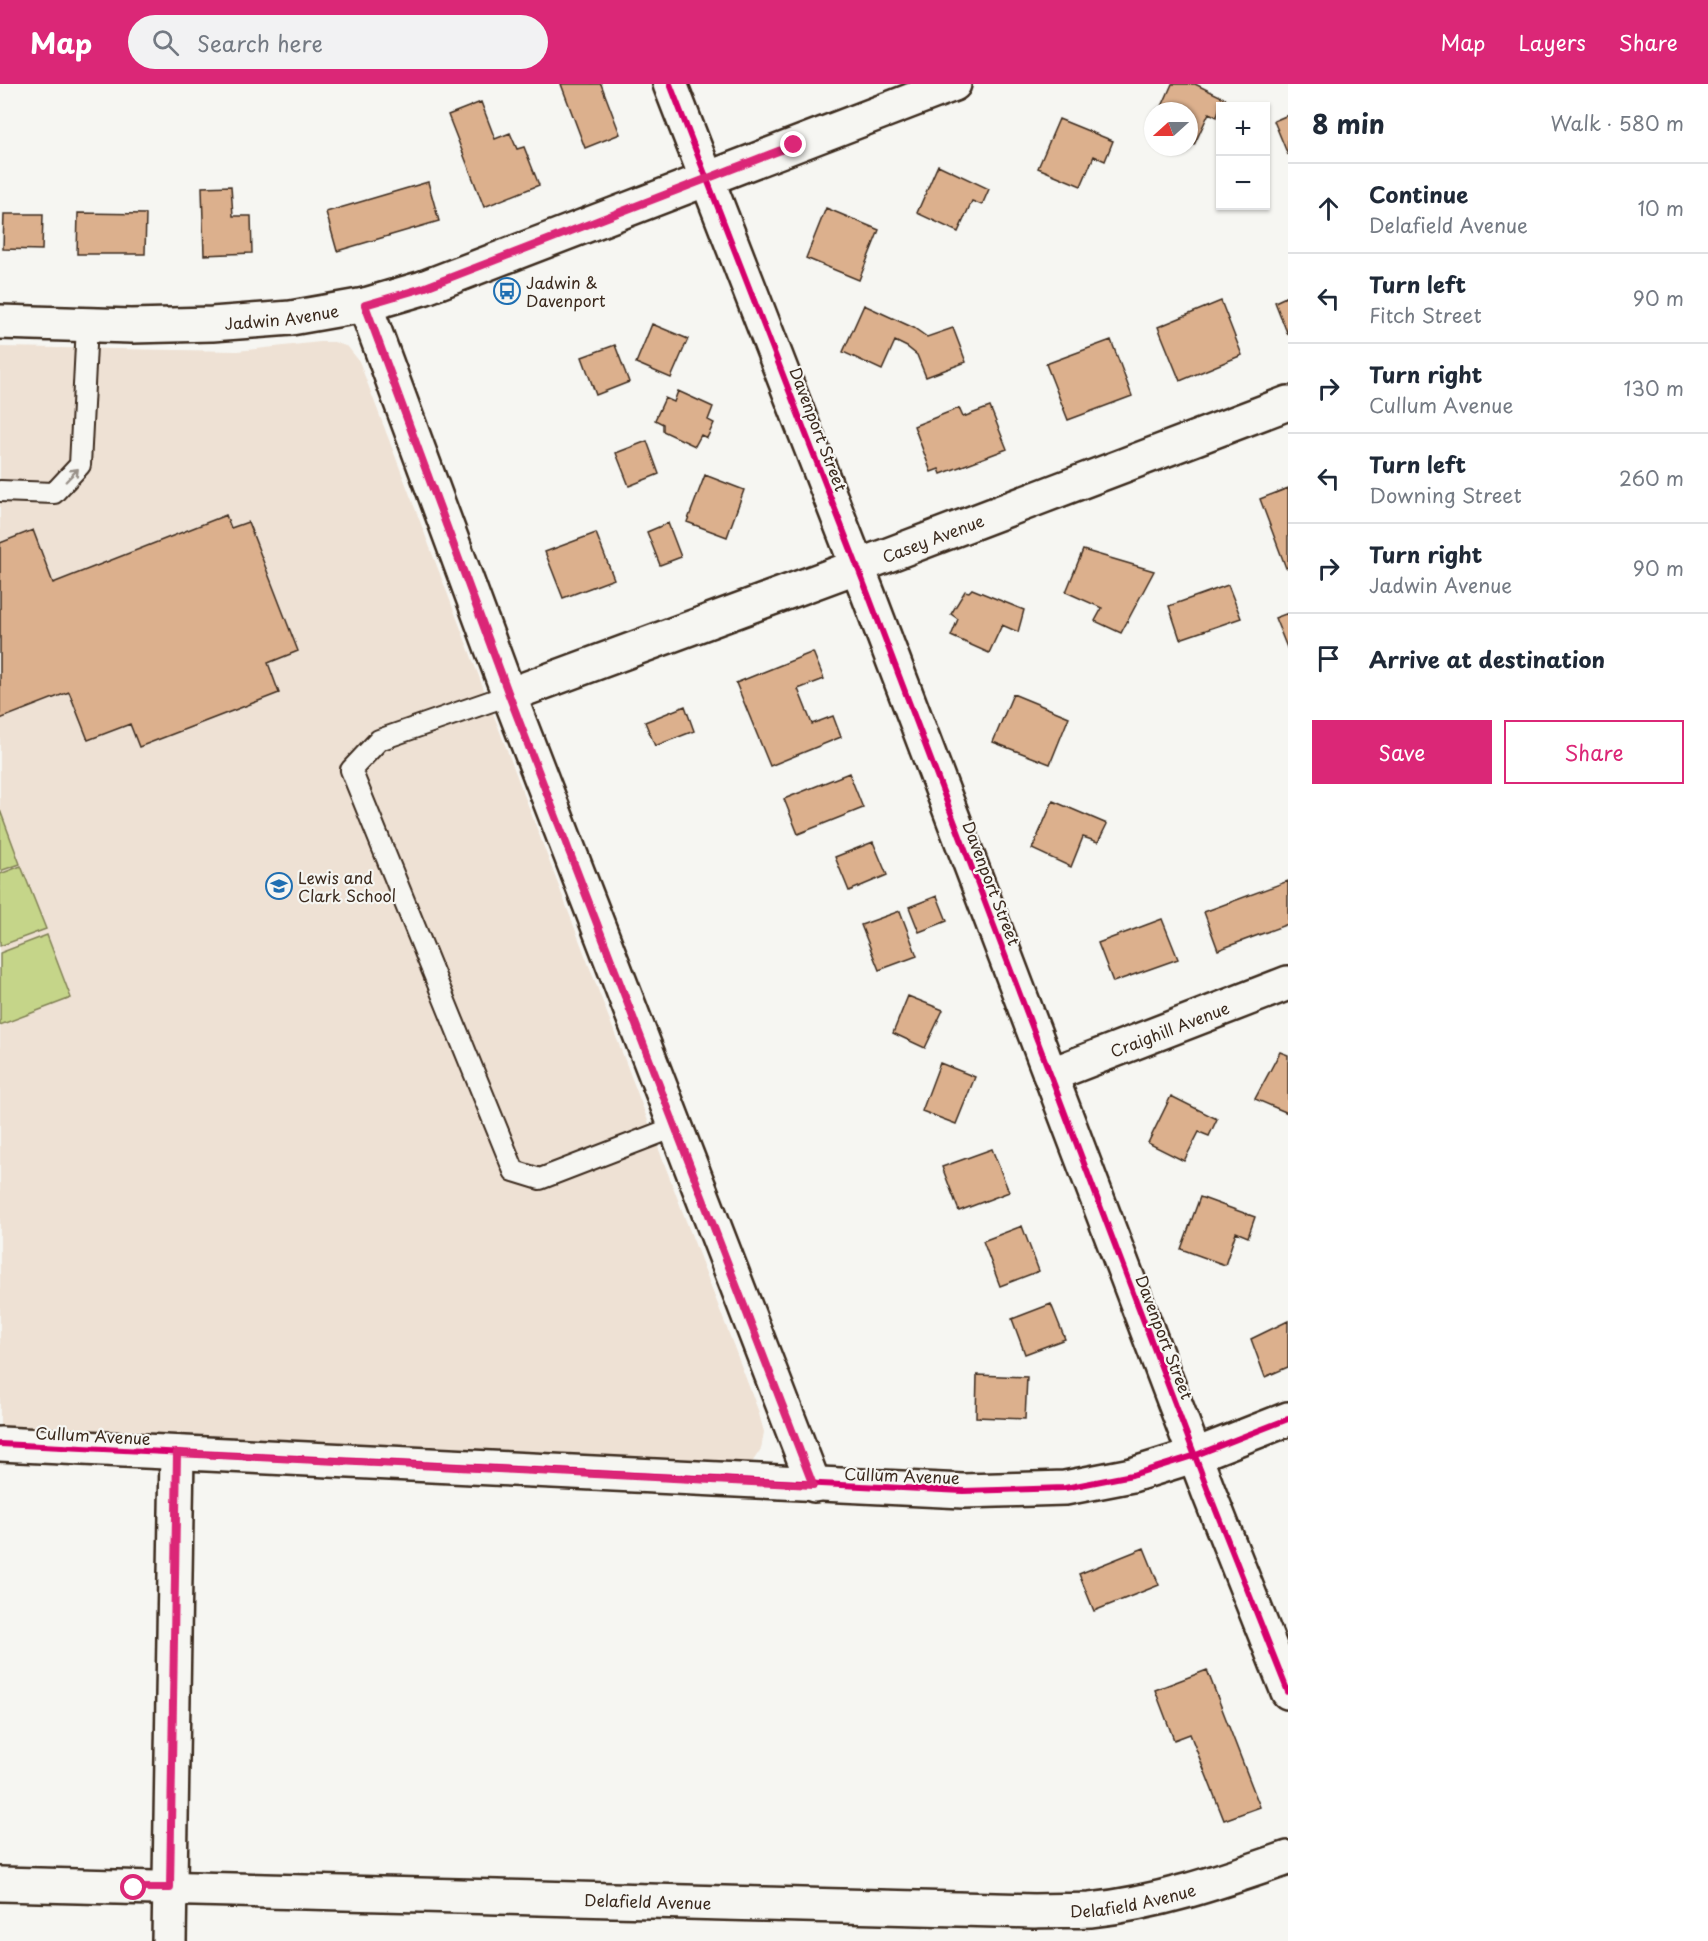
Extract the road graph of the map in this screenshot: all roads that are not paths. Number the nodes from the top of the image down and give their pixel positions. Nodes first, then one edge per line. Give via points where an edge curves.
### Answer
1 (670, 84) edge
2 (954, 84) edge
3 (707, 178) junction
4 (365, 305) junction
5 (0, 322) edge
6 (87, 325) junction
7 (1288, 403) edge
8 (0, 491) edge
9 (857, 566) junction
10 (509, 695) junction
11 (1288, 983) edge
12 (1050, 1075) junction
13 (675, 1127) junction
14 (1288, 1419) edge
15 (0, 1444) edge
16 (177, 1453) junction
17 (1196, 1455) junction
18 (813, 1485) junction
19 (1288, 1692) edge
20 (1288, 1858) edge
21 (0, 1884) edge
22 (170, 1888) junction
23 (169, 1941) edge

1 - 3 street, Davenport Street
2 - 3 street, Jadwin Avenue
3 - 4 street, Jadwin Avenue via 423,288
3 - 9 street, Davenport Street
4 - 6 street, Jadwin Avenue via 291,318 212,324
4 - 10 street
5 - 6 street, Jadwin Avenue
8 -> 6 lane via 54,493 80,465
7 - 9 street, Casey Avenue
9 - 10 street, Casey Avenue
9 - 12 street, Davenport Street
10 - 13 street
10 - 13 lane via 379,740 351,770 514,1171 540,1179
11 - 12 street, Craighill Avenue
12 - 17 street, Davenport Street
13 - 18 street
14 - 17 street, Cullum Avenue
15 - 16 street, Cullum Avenue
16 - 18 street, Cullum Avenue
16 - 22 street
17 - 18 street, Cullum Avenue via 1132,1475 1065,1488 963,1491
17 - 19 street, Davenport Street
20 - 22 street, Delafield Avenue via 1186,1892 1090,1910
21 - 22 street, Delafield Avenue
22 - 23 street

